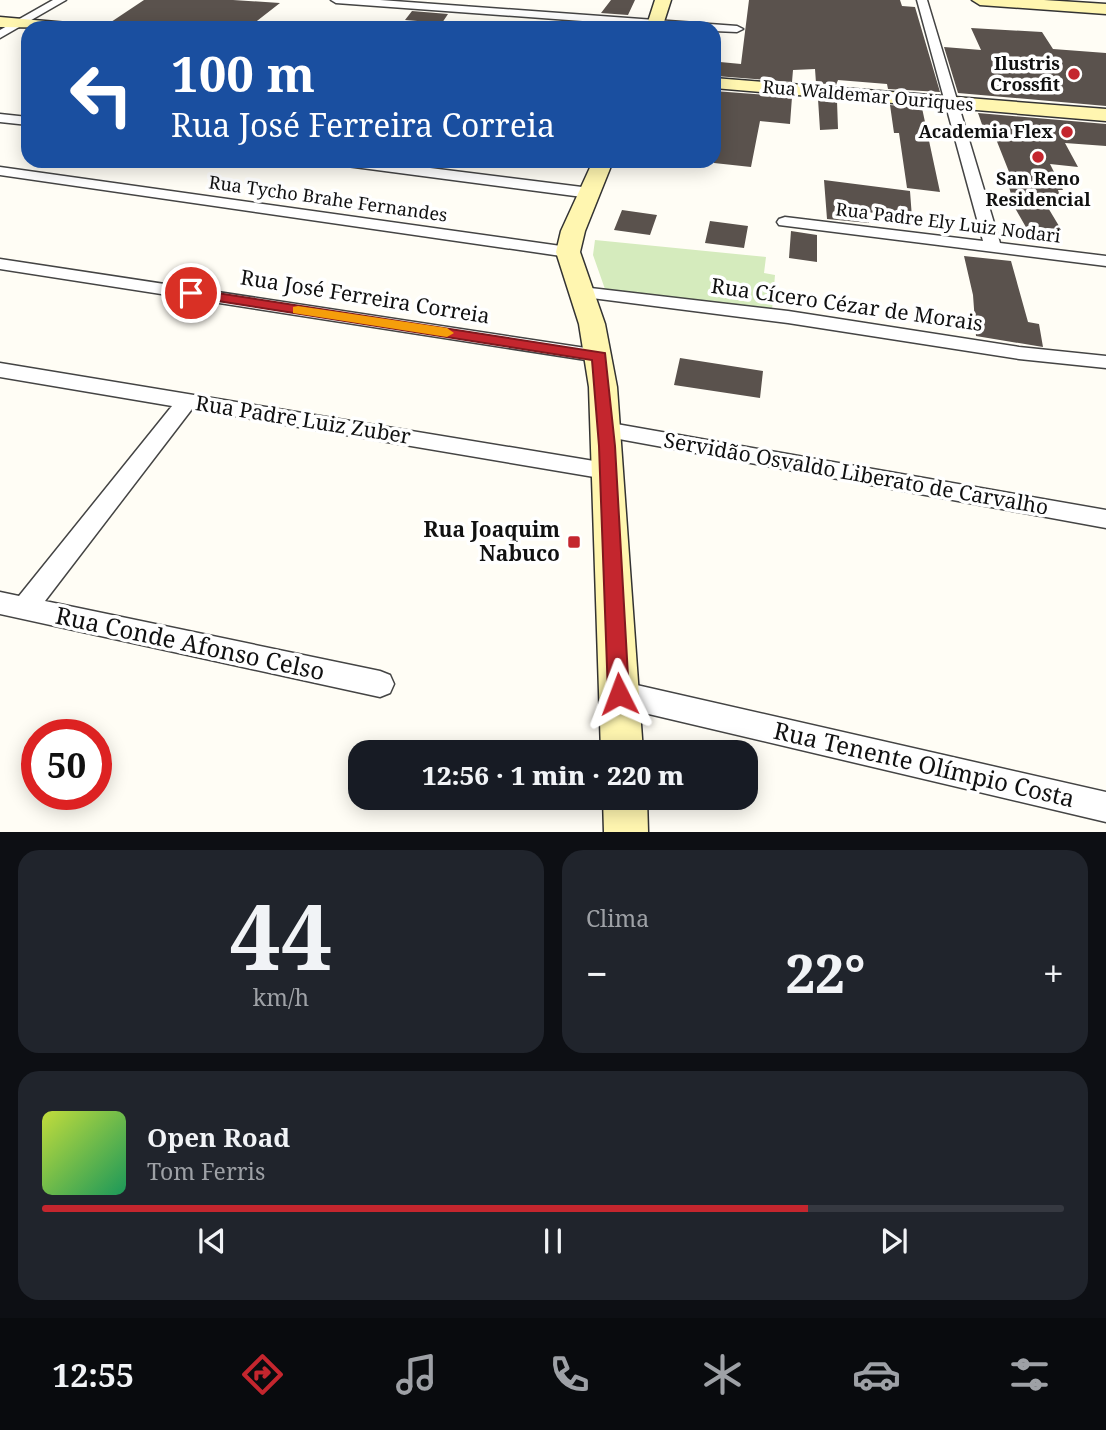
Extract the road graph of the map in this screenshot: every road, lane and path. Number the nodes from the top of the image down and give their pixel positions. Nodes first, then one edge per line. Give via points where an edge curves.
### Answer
1 (61, 0) edge
2 (336, 0) edge
3 (663, 0) edge
4 (922, 0) edge
5 (980, 0) edge
6 (1106, 9) edge
7 (24, 21) edge
8 (604, 21) edge
9 (656, 21) edge
10 (0, 22) edge
11 (19, 24) joint
12 (721, 28) edge
13 (737, 29) dead end
14 (0, 35) edge
15 (721, 84) edge
16 (952, 103) junction
17 (1106, 115) edge
18 (0, 118) edge
19 (21, 120) edge
20 (394, 168) edge
21 (600, 168) edge
22 (0, 171) edge
23 (590, 193) junction
24 (785, 222) dead end
25 (993, 248) junction
26 (568, 253) junction
27 (1106, 261) edge
28 (0, 264) edge
29 (582, 292) junction
30 (599, 356) junction
31 (1106, 362) edge
32 (0, 370) edge
33 (187, 401) junction
34 (605, 430) junction
35 (606, 471) junction
36 (1106, 519) edge
37 (12, 606) edge
38 (380, 684) dead end
39 (619, 694) junction
40 (621, 740) edge
41 (1106, 807) edge
42 (625, 810) edge
43 (626, 831) edge

1 - 7 street
2 - 8 street
3 - 9 main road
4 - 16 street
5 - 6 main road
10 - 11 main road
11 - 14 street
12 - 13 street
15 - 16 main road, Rua Waldemar Ouriques
16 - 17 main road, Rua Waldemar Ouriques
16 - 25 street
18 - 19 street
20 - 23 street
21 - 23 main road
22 - 26 street, Rua Tycho Brahe Fernandes
23 - 26 main road
24 - 25 street, Rua Padre Ely Luiz Nodari
25 - 27 street, Rua Padre Ely Luiz Nodari
26 - 29 main road
28 - 30 street, Rua José Ferreira Correia
29 - 30 main road
29 - 31 street, Rua Cícero Cézar de Morais
30 - 34 main road
32 - 33 street, Rua Padre Luiz Zuber
33 - 35 street, Rua Padre Luiz Zuber
33 - 37 street
34 - 35 main road
34 - 36 street, Servidão Osvaldo Liberato de Carvalho
35 - 39 main road
37 - 38 street, Rua Conde Afonso Celso
39 - 40 main road
39 - 41 street, Rua Tenente Olímpio Costa
42 - 43 main road

